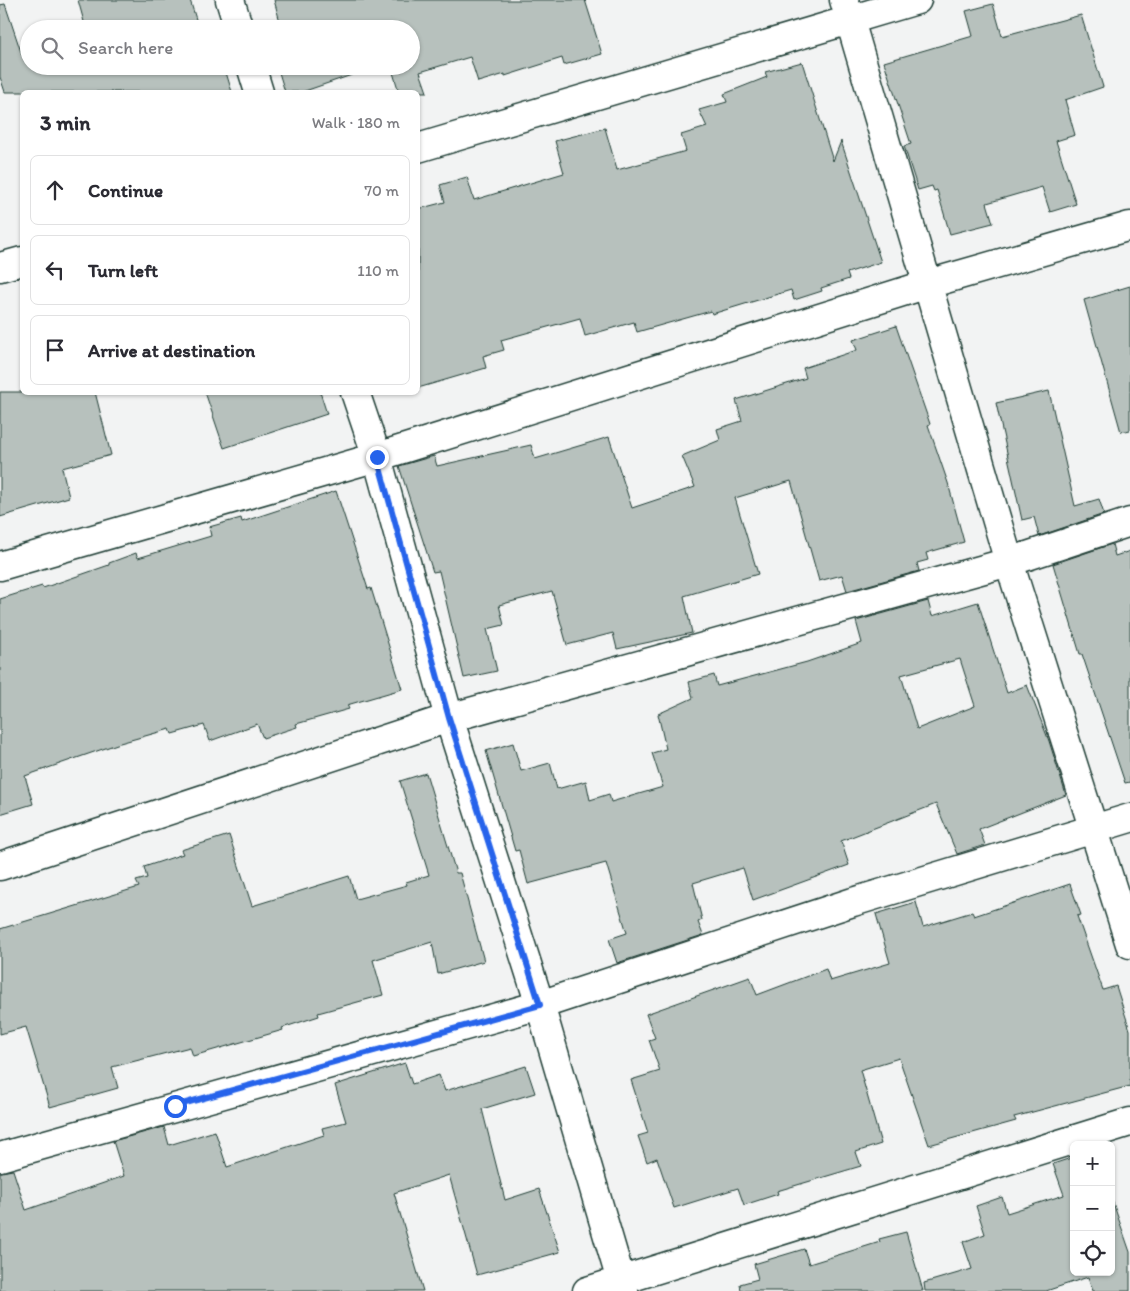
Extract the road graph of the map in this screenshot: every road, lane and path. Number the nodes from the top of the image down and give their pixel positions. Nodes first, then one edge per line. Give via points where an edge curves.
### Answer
1 (230, 0) edge
2 (917, 0) edge
3 (847, 10) edge
4 (236, 20) edge
5 (254, 75) edge
6 (258, 90) edge
7 (420, 147) edge
8 (1130, 226) edge
9 (20, 262) edge
10 (0, 268) edge
11 (928, 284) junction
12 (357, 395) edge
13 (377, 457) junction
14 (1130, 522) edge
15 (1009, 562) junction
16 (0, 566) edge
17 (449, 718) junction
18 (1130, 818) edge
19 (1093, 829) junction
20 (0, 866) edge
21 (1130, 944) edge
22 (540, 1005) junction
23 (1130, 1122) edge
24 (0, 1157) edge
25 (623, 1286) edge
26 (587, 1291) edge

1 - 4 street
2 - 3 street
3 - 7 street
3 - 11 street
5 - 6 street
8 - 11 street
9 - 10 street
11 - 13 street
11 - 15 street
12 - 13 street
13 - 16 street
13 - 17 street
14 - 15 street
15 - 17 street
15 - 19 street
17 - 20 street
17 - 22 street
18 - 19 street
19 - 21 street
19 - 22 street via 853,902
22 - 24 street
22 - 25 street
23 - 25 street
25 - 26 street

